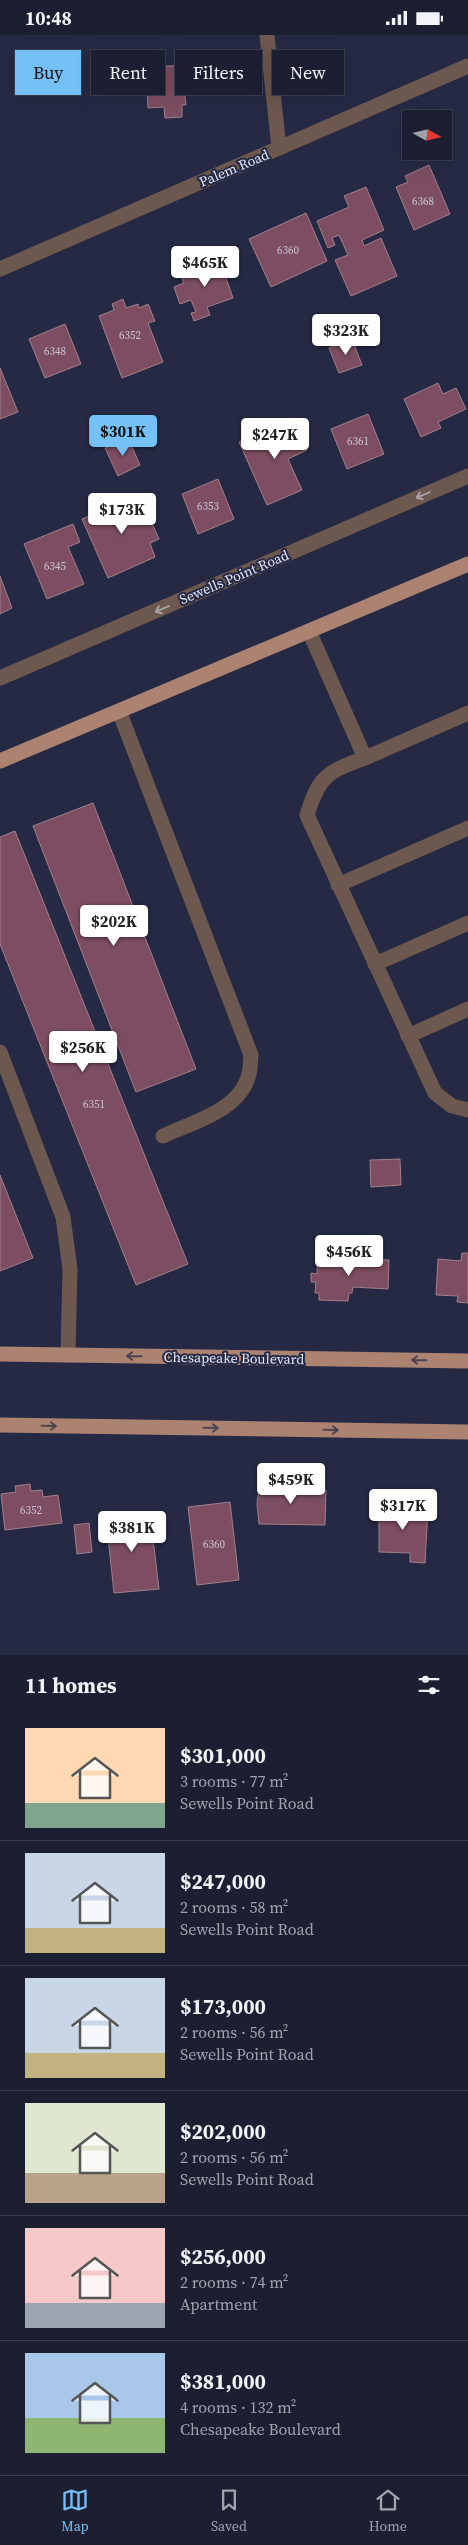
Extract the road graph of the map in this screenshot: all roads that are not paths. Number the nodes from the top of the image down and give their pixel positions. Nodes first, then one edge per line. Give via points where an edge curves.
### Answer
1 (268, 35) edge
2 (468, 66) edge
3 (279, 148) junction
4 (0, 269) edge
5 (468, 476) edge
6 (468, 564) edge
7 (309, 631) junction
8 (0, 678) edge
9 (119, 711) junction
10 (468, 713) edge
11 (365, 758) junction
12 (0, 761) edge
13 (468, 828) edge
14 (338, 885) junction
15 (468, 923) edge
16 (375, 964) junction
17 (468, 1009) edge
18 (408, 1036) junction
19 (0, 1052) edge
20 (468, 1110) edge
21 (163, 1136) dead end
22 (0, 1354) edge
23 (68, 1355) junction
24 (468, 1361) edge
25 (0, 1425) edge
26 (468, 1432) edge

1 - 3 street
2 - 3 street, Palem Road
3 - 4 street, Palem Road
5 -> 8 street, Sewells Point Road
6 - 7 main road
7 - 9 main road
7 - 11 street
9 - 12 main road
9 - 21 street via 251,1055 250,1074 234,1101
10 - 11 street
11 - 14 street via 333,770 313,795 308,815
13 - 14 street
14 - 16 street
15 - 16 street
16 - 18 street
17 - 18 street
18 - 20 street via 435,1093 452,1106
19 - 23 street via 63,1217 70,1269
22 - 23 main road, Chesapeake Boulevard
24 -> 23 main road, Chesapeake Boulevard
25 -> 26 main road

